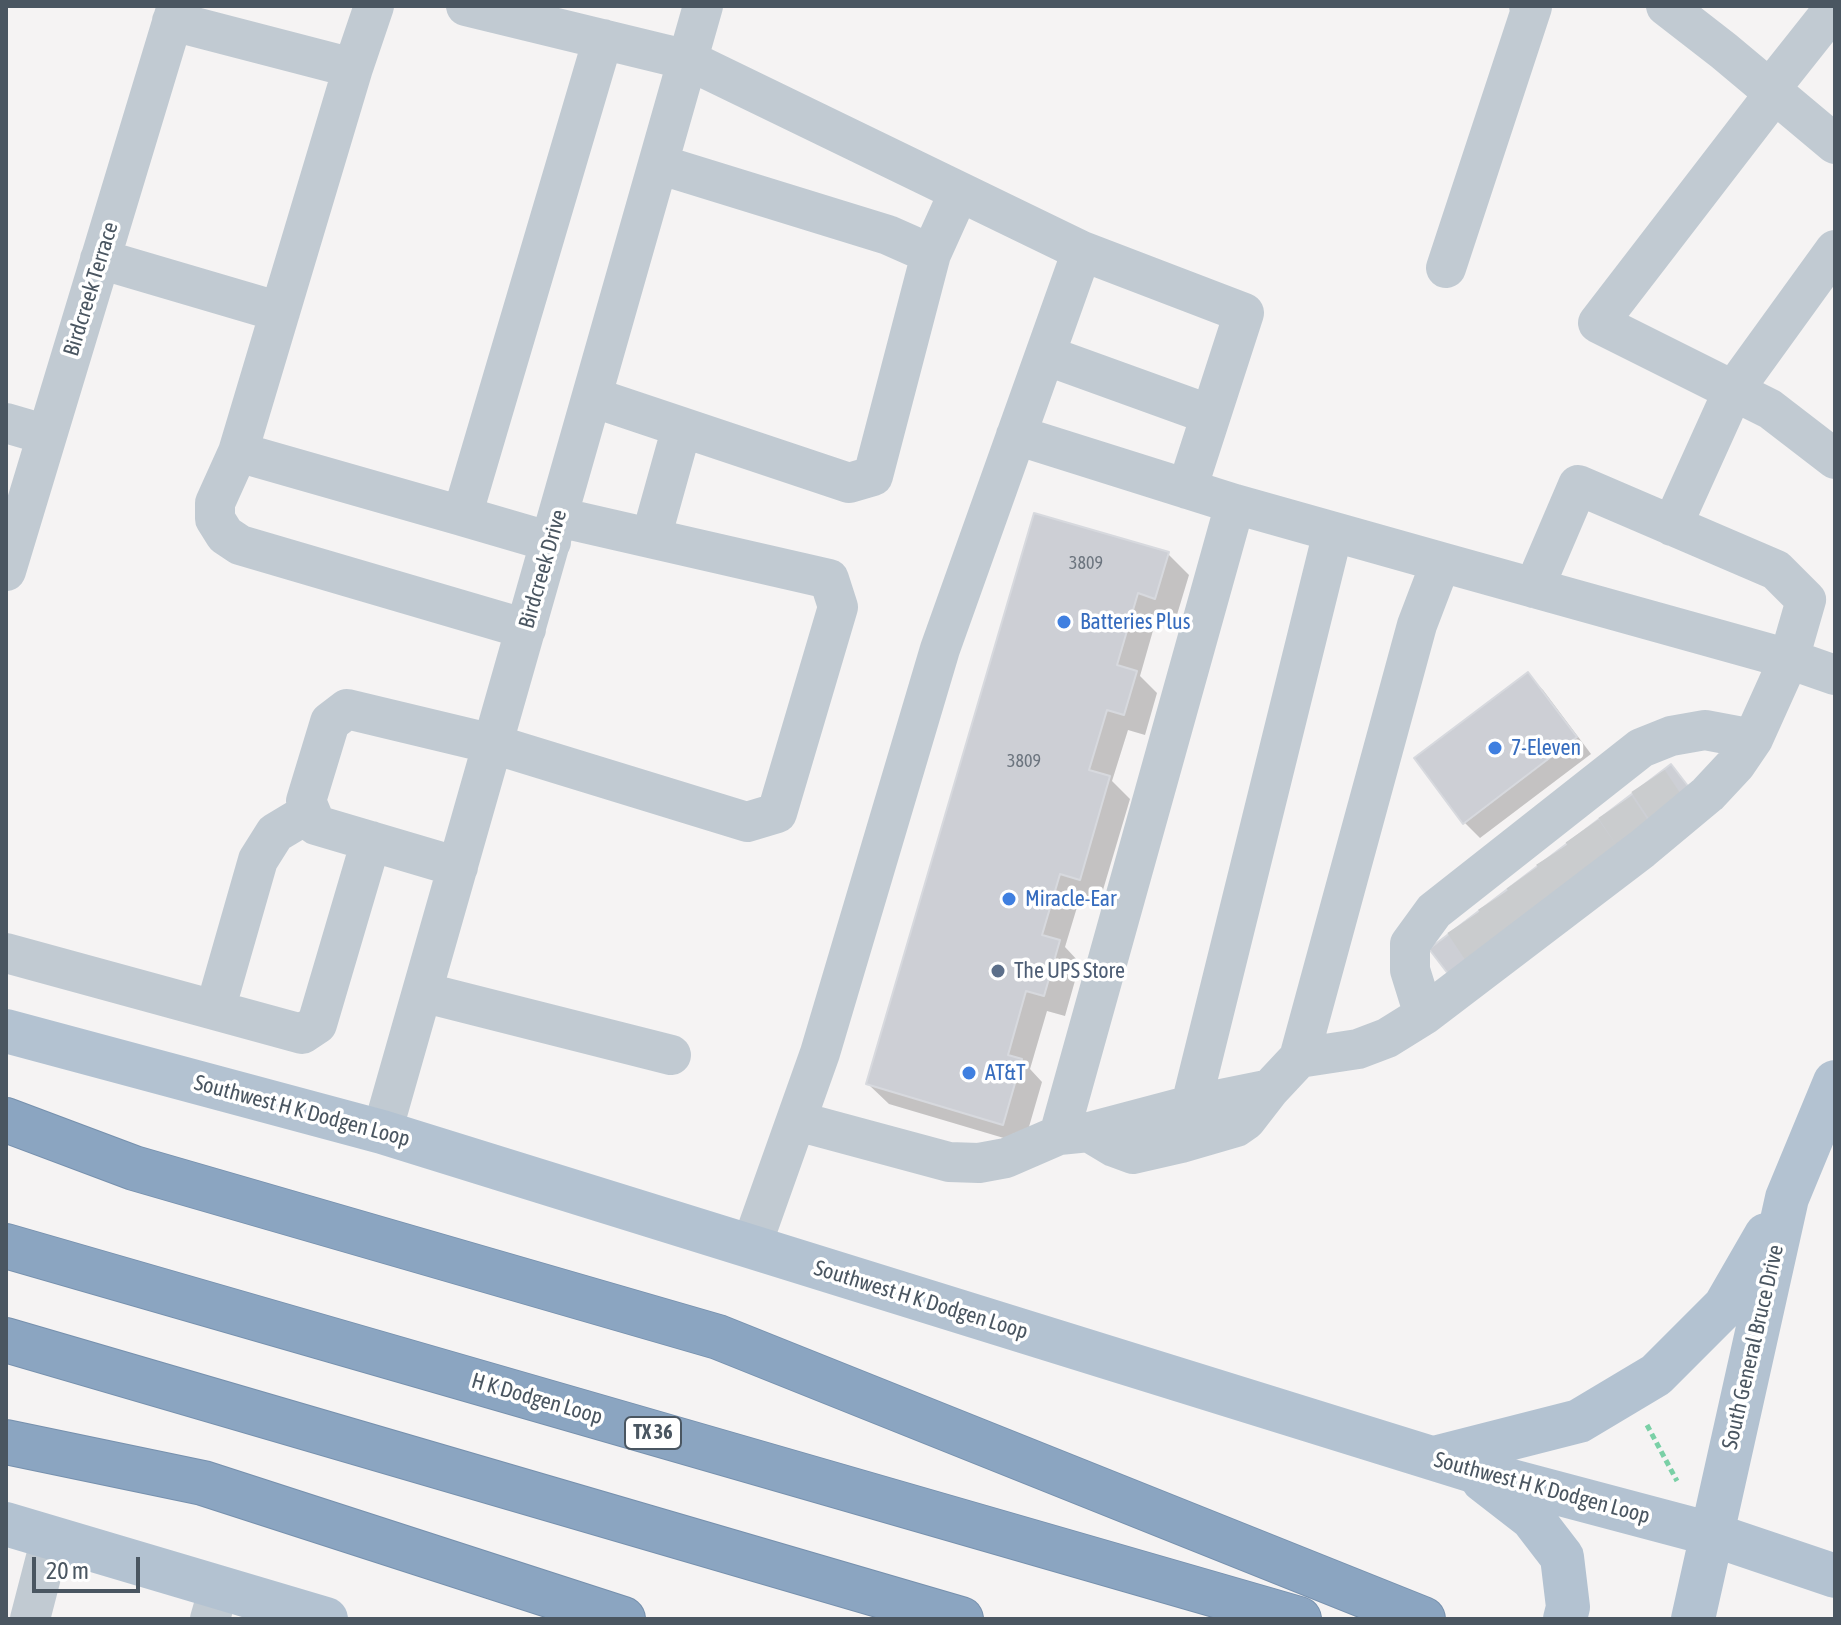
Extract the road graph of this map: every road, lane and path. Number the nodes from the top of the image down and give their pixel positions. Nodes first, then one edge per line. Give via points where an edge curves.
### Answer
1 (374, 6) edge
2 (466, 6) edge
3 (703, 6) edge
4 (1529, 6) edge
5 (1666, 6) edge
6 (1835, 7) edge
7 (174, 14) edge
8 (603, 39) junction
9 (688, 60) junction
10 (353, 68) junction
11 (1772, 91) junction
12 (1835, 144) edge
13 (658, 164) junction
14 (959, 192) junction
15 (1835, 250) edge
16 (1082, 251) junction
17 (931, 254) junction
18 (100, 259) junction
19 (1446, 268) dead end
20 (280, 312) junction
21 (1045, 355) junction
22 (1733, 391) junction
23 (592, 397) junction
24 (1211, 415) junction
25 (6, 423) edge
26 (682, 427) junction
27 (47, 435) junction
28 (1016, 435) junction
29 (238, 452) junction
30 (1835, 459) edge
31 (1187, 489) junction
32 (1235, 504) junction
33 (462, 516) junction
34 (1672, 526) junction
35 (554, 529) junction
36 (1333, 532) junction
37 (651, 538) junction
38 (1441, 562) junction
39 (6, 571) edge
40 (1534, 588) junction
41 (526, 629) junction
42 (1789, 659) junction
43 (1835, 675) edge
44 (1753, 739) junction
45 (493, 744) junction
46 (1655, 792) junction
47 (310, 812) junction
48 (1622, 818) junction
49 (371, 841) junction
50 (458, 867) junction
51 (1531, 888) junction
52 (6, 953) edge
53 (422, 992) junction
54 (215, 1010) junction
55 (1424, 1015) junction
56 (6, 1031) edge
57 (671, 1055) dead end
58 (1299, 1058) junction
59 (1835, 1082) edge
60 (1270, 1089) junction
61 (1191, 1105) junction
62 (6, 1120) edge
63 (797, 1121) junction
64 (382, 1132) junction
65 (1074, 1133) junction
66 (1787, 1198) junction
67 (6, 1246) edge
68 (751, 1247) junction
69 (6, 1340) edge
70 (1644, 1421) dead end
71 (6, 1442) edge
72 (1452, 1464) junction
73 (1677, 1481) dead end
74 (6, 1524) edge
75 (1711, 1534) junction
76 (51, 1538) junction
77 (1823, 1572) edge
78 (215, 1604) edge
79 (30, 1619) edge
80 (326, 1619) edge
81 (623, 1619) edge
82 (961, 1619) edge
83 (1299, 1619) edge
84 (1423, 1619) edge
85 (1565, 1619) edge
86 (1693, 1619) edge

1 - 10 street
2 - 8 street
3 - 9 street, Birdcreek Drive
4 - 19 street
5 - 11 street
6 - 11 street
7 - 10 street
7 - 18 street, Birdcreek Terrace
8 - 9 street
8 - 33 street
9 - 13 street, Birdcreek Drive
9 - 14 street
10 - 20 street
11 - 12 street
11 - 22 street via 1598,323
13 - 17 street via 888,235
13 - 23 street, Birdcreek Drive
14 - 16 street
14 - 17 street
15 - 22 street
16 - 21 street
16 - 24 street via 1244,313
17 - 26 street via 873,476 849,483
18 - 20 street
18 - 27 street, Birdcreek Terrace
20 - 29 street
21 - 24 street
21 - 28 street
22 - 30 street via 1770,409
22 - 34 street
23 - 26 street
23 - 35 street, Birdcreek Drive
24 - 31 street
25 - 27 street
26 - 37 street
27 - 39 street, Birdcreek Terrace
28 - 31 street
28 - 63 street via 940,649
29 - 33 street
29 - 41 street via 215,503 215,519 240,545
31 - 32 street
32 - 36 street
32 - 65 street
33 - 35 street
34 - 40 street via 1578,485
34 - 42 street via 1776,570 1806,600
35 - 37 street
35 - 41 street, Birdcreek Drive
36 - 38 street
36 - 61 street
37 - 45 street via 829,579 838,607 777,813 747,822
38 - 40 street
38 - 58 street via 1417,625
40 - 42 street
41 - 45 street, Birdcreek Drive
42 - 43 street
42 - 44 street
44 - 46 street via 1708,794
44 - 46 street via 1705,730 1641,748
45 - 47 street via 347,709 330,722 306,801
45 - 50 street, Birdcreek Drive
46 - 48 street
46 - 48 street
47 - 49 street via 316,825
47 - 54 street via 275,833 258,860
48 - 51 street
48 - 51 street
49 - 50 street
49 - 54 street via 317,1024 302,1034
50 - 53 street, Birdcreek Drive
51 - 55 street
51 - 55 street via 1434,911 1410,944 1410,970
52 - 54 street
53 - 57 street
53 - 64 street, Birdcreek Drive
55 - 58 street via 1358,1049
56 - 64 main road, Southwest H K Dodgen Loop
58 - 60 street
59 - 66 main road, South General Bruce Drive
60 - 61 street
60 - 65 street via 1236,1127 1133,1154
61 - 65 street
62 - 84 highway via 134,1168 718,1337
63 - 65 street via 949,1162 1006,1158
63 - 68 street
64 - 68 main road, Southwest H K Dodgen Loop
66 - 72 main road via 1725,1306 1656,1375 1579,1421
66 - 75 main road, South General Bruce Drive
67 - 83 highway, H K Dodgen Loop / TX 36
68 - 72 main road, Southwest H K Dodgen Loop
69 - 82 highway
70 - 73 path
71 - 81 highway via 203,1483
72 - 75 main road, Southwest H K Dodgen Loop
72 - 85 main road via 1532,1518 1562,1557
74 - 76 main road
75 - 77 main road, Southwest H K Dodgen Loop
75 - 86 main road, South General Bruce Drive
76 - 78 main road
76 - 79 street
78 - 80 main road

